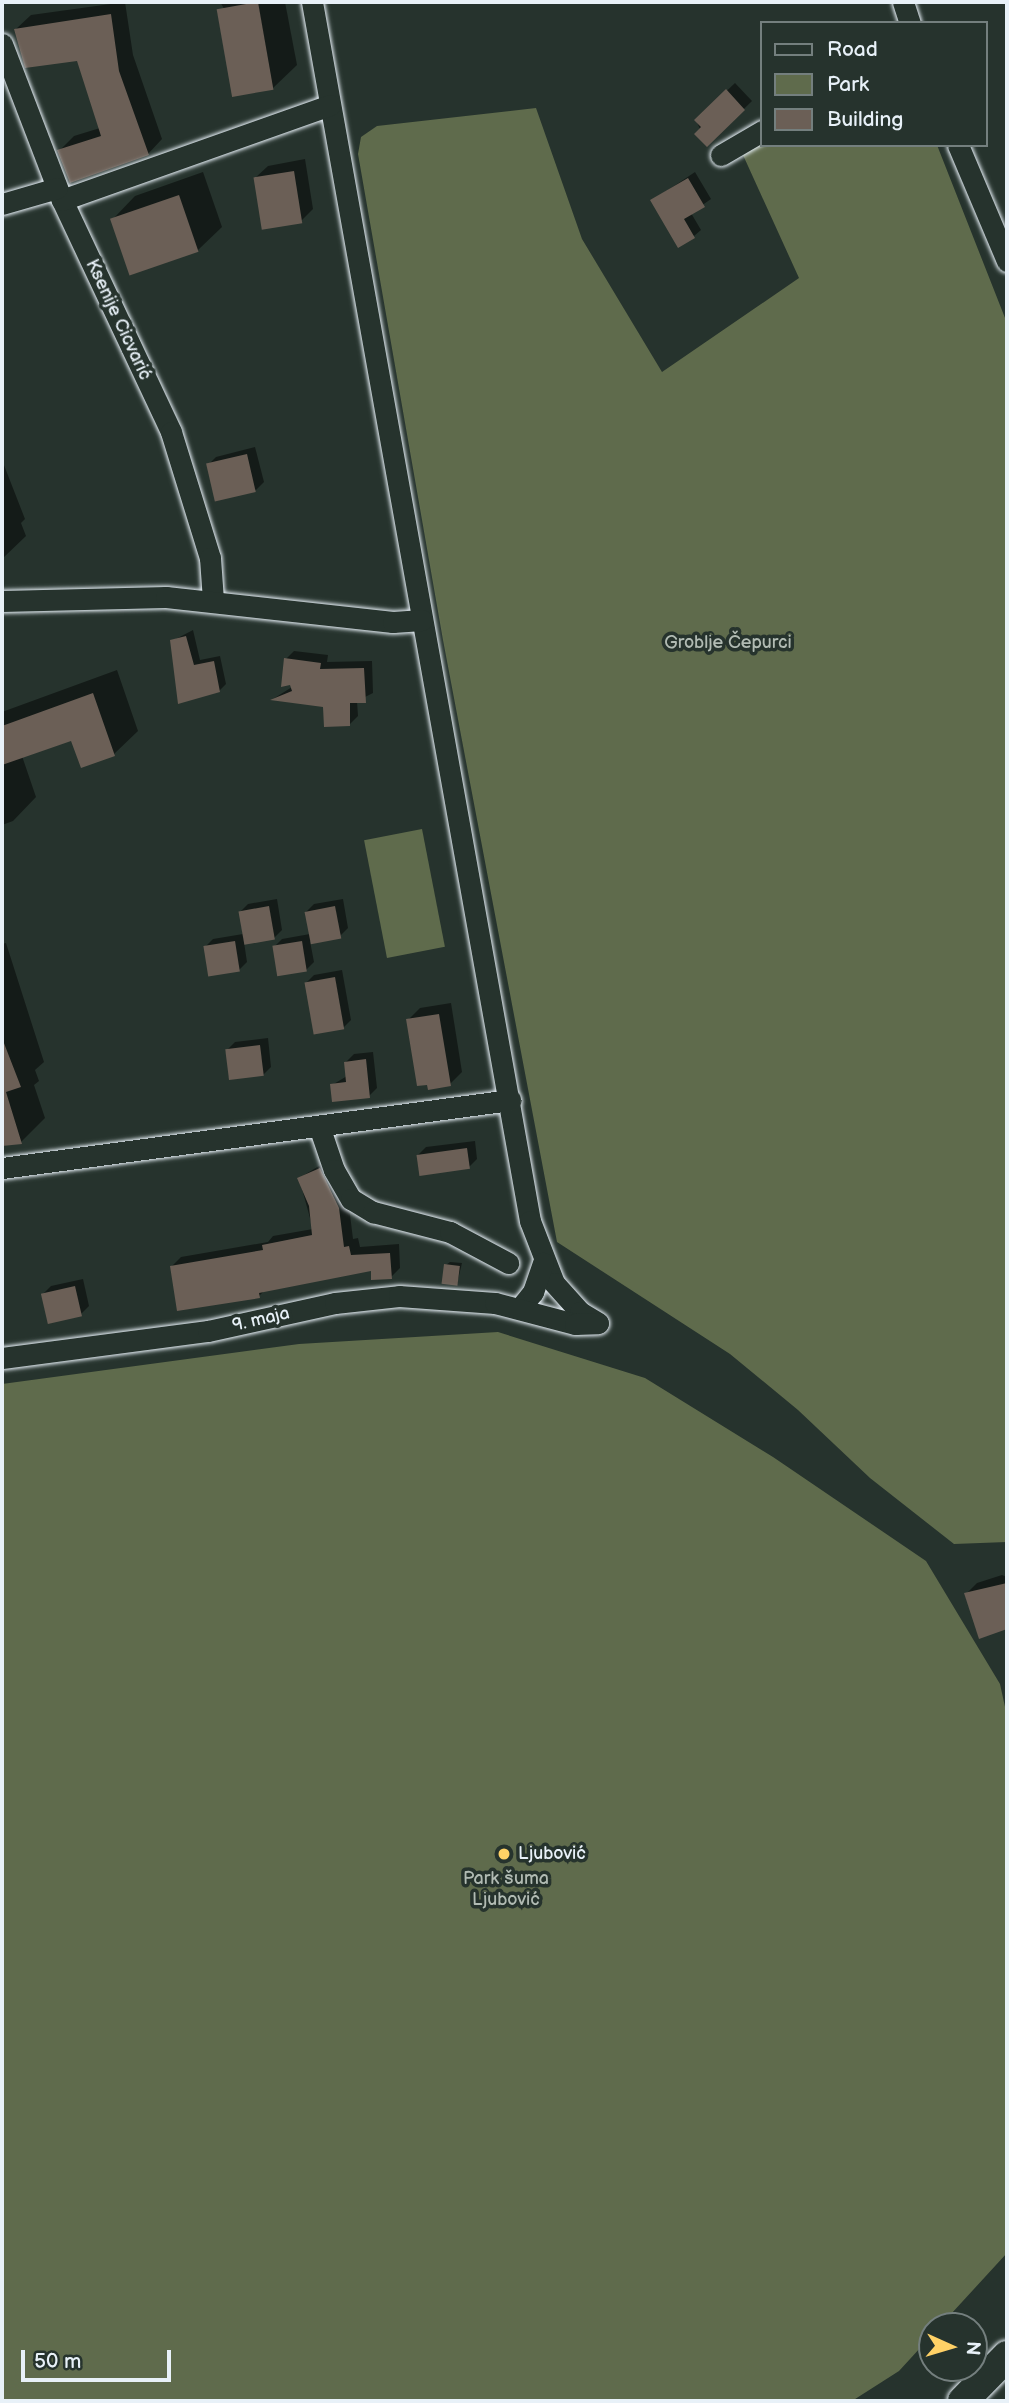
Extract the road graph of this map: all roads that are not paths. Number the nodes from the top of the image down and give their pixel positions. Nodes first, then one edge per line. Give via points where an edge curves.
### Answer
1 (312, 2) edge
2 (903, 2) edge
3 (908, 21) edge
4 (2, 44) edge
5 (11, 97) edge
6 (330, 105) junction
7 (760, 132) edge
8 (959, 147) edge
9 (721, 155) dead end
10 (59, 194) junction
11 (2, 204) edge
12 (1007, 261) edge
13 (213, 600) junction
14 (2, 601) edge
15 (422, 620) junction
16 (510, 1100) junction
17 (319, 1126) junction
18 (2, 1168) edge
19 (509, 1263) dead end
20 (543, 1263) junction
21 (520, 1308) junction
22 (2, 1358) edge
23 (1007, 2356) edge
24 (963, 2401) edge

1 - 6 street
2 - 3 street
4 - 5 street, Ksenije Cicvarić
5 - 10 street, Ksenije Cicvarić
6 - 10 street
6 - 15 street
7 - 9 street
8 - 12 street
10 - 11 street
10 - 13 street, Ksenije Cicvarić via 171,432 210,558
13 - 14 street via 145,596
13 - 15 street via 393,622
15 - 16 street
16 - 17 street
16 - 20 street via 530,1222
17 - 18 street
17 - 19 street via 334,1170 351,1199 373,1212 450,1232
20 - 21 street via 533,1292
20 - 21 street, 9. maja via 565,1297 598,1324 576,1324
21 - 22 street, 9. maja via 431,1296 365,1298 208,1331
23 - 24 main road

